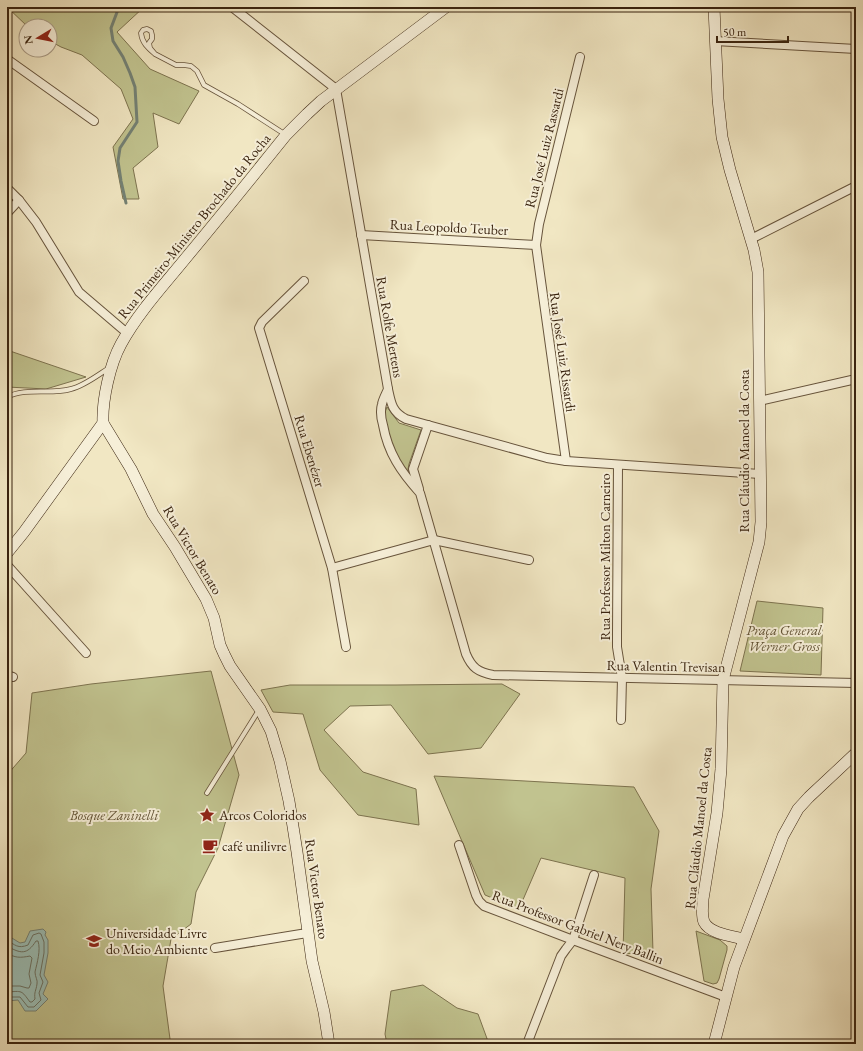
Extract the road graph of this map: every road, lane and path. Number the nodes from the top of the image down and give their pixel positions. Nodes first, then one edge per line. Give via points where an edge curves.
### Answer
1 (232, 7) edge
2 (446, 7) edge
3 (714, 7) edge
4 (715, 41) junction
5 (856, 49) edge
6 (155, 54) junction
7 (580, 57) dead end
8 (7, 59) edge
9 (336, 89) junction
10 (94, 121) dead end
11 (286, 135) junction
12 (856, 186) edge
13 (7, 188) edge
14 (19, 200) junction
15 (7, 213) edge
16 (361, 235) junction
17 (750, 239) junction
18 (536, 246) junction
19 (304, 281) dead end
20 (127, 333) junction
21 (113, 366) junction
22 (856, 379) edge
23 (388, 389) junction
24 (7, 397) edge
25 (759, 401) junction
26 (103, 423) junction
27 (428, 426) junction
28 (566, 462) junction
29 (618, 465) junction
30 (760, 474) junction
31 (420, 493) junction
32 (434, 540) junction
33 (7, 553) edge
34 (529, 560) dead end
35 (7, 565) edge
36 (332, 568) junction
37 (346, 647) dead end
38 (86, 653) dead end
39 (477, 670) joint
40 (622, 678) junction
41 (723, 680) junction
42 (856, 683) edge
43 (260, 710) junction
44 (621, 720) dead end
45 (856, 752) edge
46 (207, 793) dead end
47 (458, 845) dead end
48 (594, 875) dead end
49 (307, 933) junction
50 (744, 939) junction
51 (573, 940) junction
52 (215, 948) dead end
53 (726, 997) junction
54 (329, 1044) edge
55 (527, 1044) edge
56 (714, 1044) edge

1 - 9 street
2 - 9 street, Rua Primeiro-Ministro Brochado da Rocha
3 - 4 street, Rua Cláudio Manoel da Costa
4 - 5 street
4 - 17 street, Rua Cláudio Manoel da Costa via 722,137
6 - 6 lane via 150,48 151,31 143,30 141,37 144,44
6 - 11 lane via 176,65 191,66 197,71 204,85
7 - 18 street, Rua José Luiz Rassardi via 538,224
8 - 10 street
9 - 11 street, Rua Primeiro-Ministro Brochado da Rocha
9 - 16 street, Rua Rolfe Mertens
11 - 20 street, Rua Primeiro-Ministro Brochado da Rocha
12 - 17 street
13 - 14 street
14 - 15 street
14 - 20 street via 42,230 79,292
16 - 18 street, Rua Leopoldo Teuber
16 - 23 street, Rua Rolfe Mertens
17 - 25 street, Rua Cláudio Manoel da Costa via 759,282
18 - 28 street, Rua José Luiz Rissardi
19 - 36 street, Rua Ebenézer via 259,328
20 - 21 street, Rua Primeiro-Ministro Brochado da Rocha
21 - 24 lane via 71,389 22,392
21 - 26 street, Rua Primeiro-Ministro Brochado da Rocha via 104,403
22 - 25 street
23 - 27 street via 393,409 398,414
23 - 31 street, Rua Rolfe Mertens via 381,410 386,439 395,462
25 - 30 street, Rua Cláudio Manoel da Costa
26 - 33 street
26 - 43 street, Rua Victor Benato via 131,469 153,514 206,599 224,654
27 - 28 street
27 - 31 street via 413,469
28 - 29 street
29 - 30 street
29 - 40 street, Rua Professor Milton Carneiro via 617,647
30 - 41 street, Rua Cláudio Manoel da Costa via 759,542
31 - 32 street, Rua Rolfe Mertens
32 - 34 street
32 - 36 street
32 - 39 street, Rua Rolfe Mertens via 466,654
35 - 38 street
36 - 37 street, Rua Ebenézer
39 - 40 street, Rua Valentin Trevisan via 493,675
40 - 41 street, Rua Valentin Trevisan
40 - 44 street, Rua Professor Milton Carneiro
41 - 42 street, Rua Valentin Trevisan
41 - 50 street, Rua Cláudio Manoel da Costa via 719,791 702,910 708,928
43 - 46 lane
43 - 49 street, Rua Victor Benato via 271,731 284,779 296,844
45 - 50 street via 809,797 790,822 782,836
47 - 51 street, Rua Professor Gabriel Nery Ballin via 476,895 484,906
48 - 51 street
49 - 52 street
49 - 54 street, Rua Victor Benato
50 - 53 street
51 - 53 street, Rua Professor Gabriel Nery Ballin
51 - 55 street via 561,956
53 - 56 street

